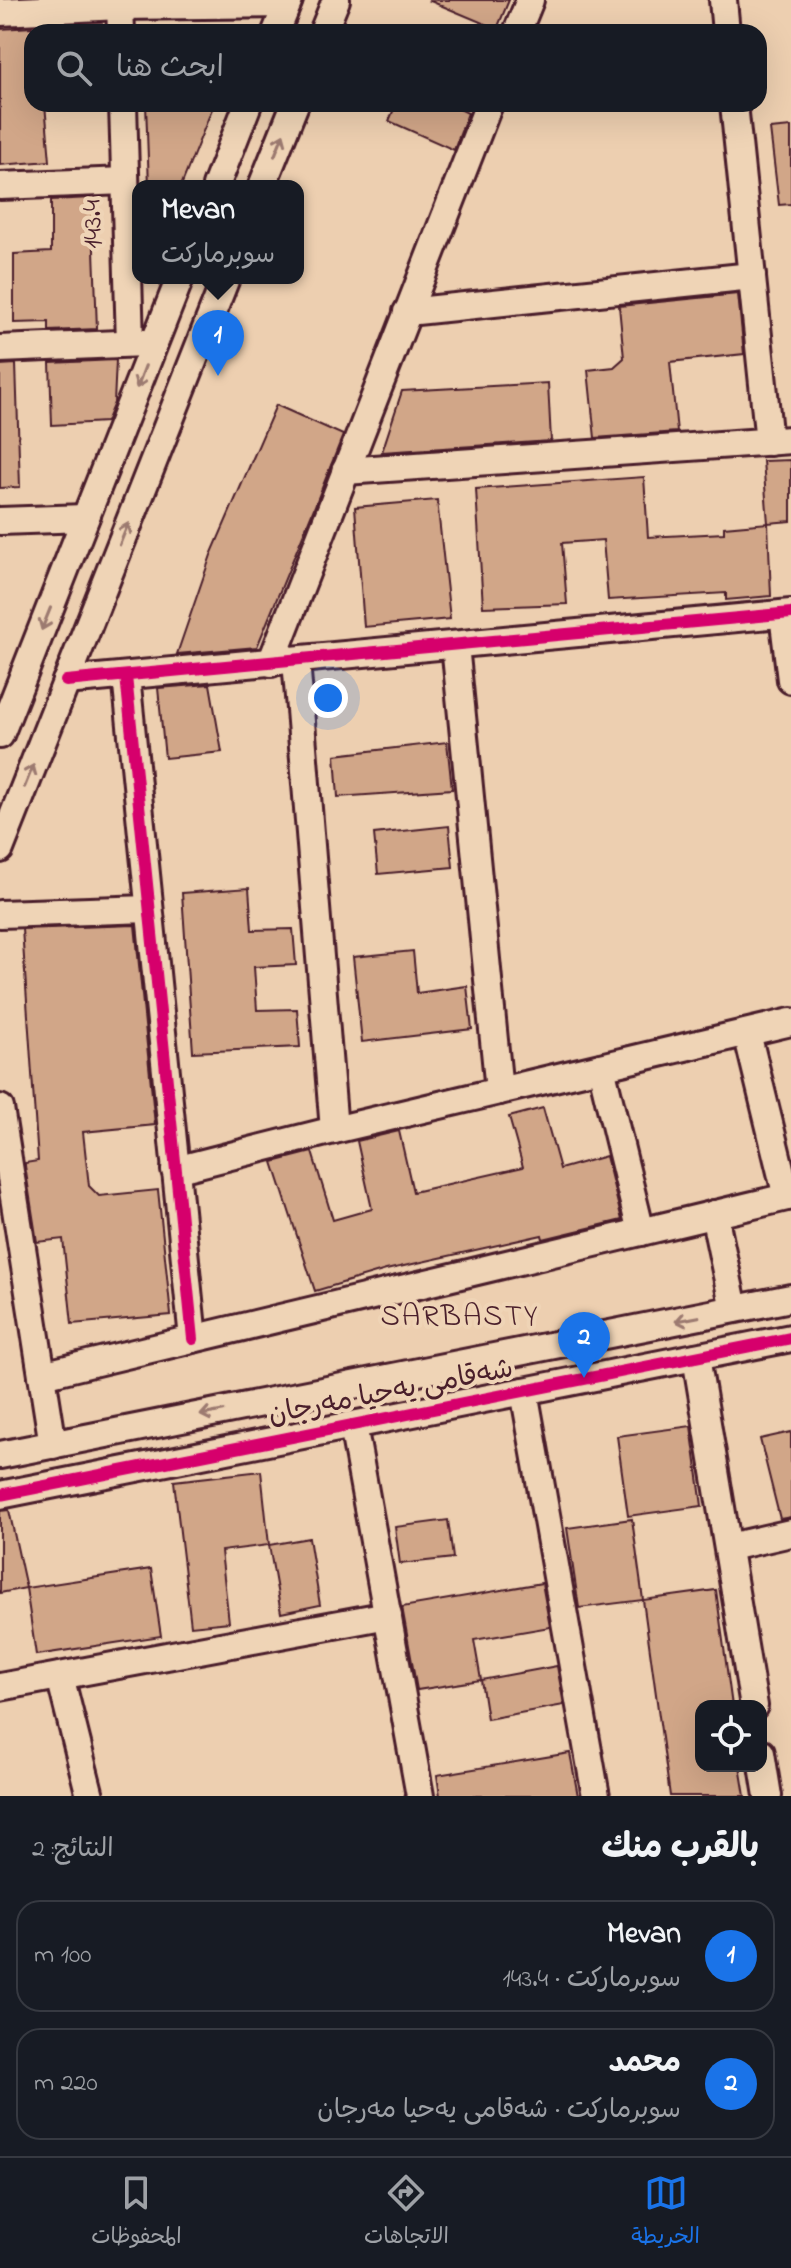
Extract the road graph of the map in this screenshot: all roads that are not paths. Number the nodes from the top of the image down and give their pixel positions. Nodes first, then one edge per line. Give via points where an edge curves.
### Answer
1 (336, 0) edge
2 (530, 0) edge
3 (723, 0) edge
4 (288, 2) edge
5 (0, 12) edge
6 (120, 19) edge
7 (279, 24) edge
8 (326, 24) edge
9 (520, 24) edge
10 (725, 24) edge
11 (123, 112) edge
12 (245, 112) edge
13 (292, 112) edge
14 (486, 112) edge
15 (735, 112) edge
16 (218, 180) edge
17 (264, 180) edge
18 (125, 181) junction
19 (0, 186) edge
20 (132, 248) edge
21 (752, 276) junction
22 (136, 284) edge
23 (176, 284) edge
24 (224, 284) edge
25 (407, 312) junction
26 (142, 343) junction
27 (0, 349) edge
28 (780, 441) edge
29 (345, 471) junction
30 (85, 518) junction
31 (0, 521) edge
32 (59, 586) junction
33 (97, 602) junction
34 (787, 613) edge
35 (455, 645) junction
36 (284, 662) junction
37 (126, 676) junction
38 (791, 680) edge
39 (66, 681) junction
40 (10, 687) edge
41 (0, 735) edge
42 (0, 849) edge
43 (149, 909) junction
44 (0, 914) edge
45 (791, 1022) edge
46 (747, 1033) junction
47 (601, 1067) junction
48 (499, 1091) junction
49 (0, 1108) edge
50 (334, 1130) junction
51 (175, 1170) junction
52 (789, 1196) edge
53 (714, 1214) junction
54 (641, 1232) junction
55 (791, 1298) edge
56 (734, 1309) junction
57 (791, 1338) edge
58 (193, 1339) junction
59 (587, 1339) junction
60 (696, 1357) junction
61 (42, 1375) junction
62 (593, 1378) junction
63 (524, 1391) junction
64 (353, 1425) junction
65 (53, 1445) junction
66 (0, 1455) edge
67 (0, 1495) edge
68 (791, 1533) edge
69 (729, 1547) junction
70 (388, 1615) junction
71 (60, 1676) junction
72 (0, 1687) edge
73 (753, 1700) edge
74 (764, 1772) edge
75 (90, 1796) edge
76 (420, 1796) edge
77 (596, 1796) edge
78 (768, 1796) edge

1 - 8 street
2 - 9 street
3 - 10 street
4 - 6 street
4 - 7 street
5 - 6 street
11 - 18 street, 143.4
12 - 16 street
17 -> 13 street
14 - 25 street
15 - 21 street
18 - 19 street
18 - 20 street, 143.4
21 - 25 street
21 - 28 street
22 - 26 street, 143.4
23 - 26 street
33 -> 24 street
25 - 29 street
26 - 27 street
26 -> 30 street
28 - 29 street
29 - 36 street
30 - 31 street
30 - 32 street
32 - 33 street
32 -> 40 street
33 - 39 street
34 - 35 street
34 - 38 street
35 - 36 street
35 - 48 street
36 - 37 street
36 - 50 street
37 - 39 street
37 - 43 street
42 -> 39 street
40 - 41 street
43 - 44 street
43 - 51 street
45 - 46 street
46 - 47 street
46 - 52 street
47 - 48 street
47 - 54 street
48 - 50 street
49 - 61 street
50 - 51 street
51 - 58 street
52 - 53 street
53 - 54 street
53 - 56 street
54 - 58 street
55 - 56 street, شەقامی یەحیا مەرجان
56 -> 59 street, شەقامی یەحیا مەرجان
57 - 60 street, شەقامی یەحیا مەرجان
58 - 61 street
59 - 62 street
59 -> 65 street, شەقامی یەحیا مەرجان
60 - 62 street, شەقامی یەحیا مەرجان
60 - 69 street
61 - 65 street
62 - 63 street, شەقامی یەحیا مەرجان
63 - 64 street, شەقامی یەحیا مەرجان
63 - 77 street
64 - 67 street, شەقامی یەحیا مەرجان
64 - 70 street
65 - 66 street, شەقامی یەحیا مەرجان
68 - 69 street
69 - 73 street
70 - 71 street
70 - 76 street
71 - 72 street
71 - 75 street
74 - 78 street

